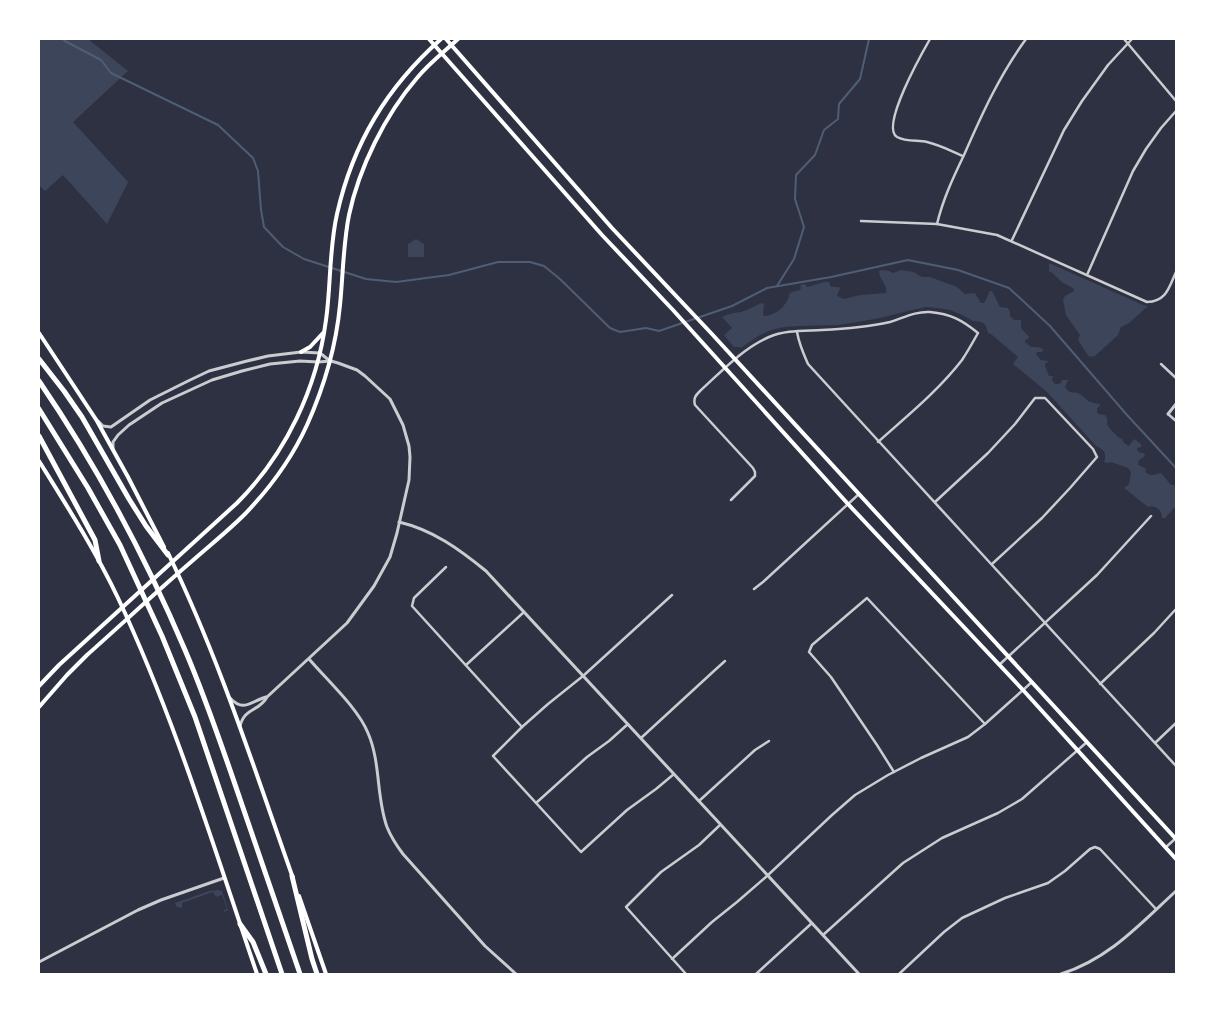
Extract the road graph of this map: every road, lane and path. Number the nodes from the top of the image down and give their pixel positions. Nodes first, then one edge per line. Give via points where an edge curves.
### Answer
1 (429, 39) edge
2 (441, 39) edge
3 (446, 39) edge
4 (458, 39) edge
5 (930, 39) edge
6 (1026, 39) edge
7 (1124, 39) edge
8 (1132, 39) edge
9 (1127, 43) junction
10 (434, 45) junction
11 (451, 45) junction
12 (442, 53) junction
13 (1176, 101) edge
14 (1176, 111) edge
15 (538, 144) junction
16 (529, 153) junction
17 (963, 156) junction
18 (342, 196) junction
19 (353, 200) junction
20 (861, 221) dead end
21 (937, 224) junction
22 (1012, 241) junction
23 (638, 256) junction
24 (629, 264) junction
25 (1176, 272) edge
26 (1087, 275) junction
27 (324, 331) junction
28 (798, 332) junction
29 (39, 333) edge
30 (301, 352) junction
31 (320, 353) junction
32 (39, 359) edge
33 (735, 360) junction
34 (330, 361) junction
35 (318, 362) junction
36 (241, 363) junction
37 (1161, 364) dead end
38 (726, 368) junction
39 (242, 370) junction
40 (1176, 378) edge
41 (39, 381) edge
42 (158, 396) junction
43 (162, 404) junction
44 (1176, 404) edge
45 (39, 409) edge
46 (1168, 414) joint
47 (97, 421) junction
48 (1176, 421) edge
49 (39, 436) edge
50 (878, 442) junction
51 (113, 449) junction
52 (39, 461) edge
53 (859, 494) junction
54 (731, 500) dead end
55 (935, 502) junction
56 (848, 504) junction
57 (1151, 516) dead end
58 (399, 522) junction
59 (168, 555) junction
60 (99, 561) junction
61 (992, 564) junction
62 (446, 567) dead end
63 (754, 588) dead end
64 (672, 595) dead end
65 (1176, 608) edge
66 (524, 612) junction
67 (1046, 623) junction
68 (1009, 656) junction
69 (308, 659) junction
70 (724, 661) dead end
71 (466, 665) junction
72 (999, 665) junction
73 (583, 676) junction
74 (1032, 682) junction
75 (1100, 684) junction
76 (39, 686) edge
77 (1023, 690) junction
78 (267, 697) junction
79 (230, 698) junction
80 (39, 707) edge
81 (1176, 723) edge
82 (628, 724) junction
83 (985, 724) junction
84 (240, 727) junction
85 (522, 727) junction
86 (641, 738) junction
87 (769, 741) dead end
88 (1087, 742) junction
89 (1155, 743) junction
90 (1078, 750) junction
91 (1176, 766) edge
92 (894, 772) junction
93 (674, 774) junction
94 (699, 801) junction
95 (536, 804) junction
96 (720, 825) junction
97 (1176, 839) edge
98 (1166, 847) junction
99 (1176, 859) edge
100 (292, 876) junction
101 (767, 876) junction
102 (224, 878) junction
103 (1176, 891) edge
104 (1156, 909) junction
105 (240, 924) junction
106 (812, 924) junction
107 (823, 935) junction
108 (672, 959) junction
109 (39, 962) edge
110 (257, 974) edge
111 (266, 974) edge
112 (282, 974) edge
113 (300, 974) edge
114 (317, 974) edge
115 (326, 974) edge
116 (516, 974) edge
117 (686, 974) edge
118 (756, 974) edge
119 (859, 974) edge
120 (899, 974) edge
121 (1061, 974) edge

1 - 10 main road
2 - 10 main road
3 - 11 main road
4 - 11 main road
5 - 17 street via 897,107 892,130 900,138 936,144
6 - 17 street via 995,87
7 - 9 street
8 - 9 street
9 - 13 street
9 - 22 street via 1095,82 1064,130
10 - 12 main road
10 - 18 main road via 392,91 362,138
11 - 12 main road
11 - 15 main road
12 - 16 main road
12 - 19 main road via 406,90 389,118 367,159
14 - 26 street via 1133,171
15 - 16 main road
15 - 23 main road
16 - 24 main road
17 - 21 street
18 - 19 main road
18 - 27 main road via 332,246
19 - 34 main road
20 - 21 street
21 - 22 street via 990,233
22 - 26 street
23 - 24 main road
23 - 33 main road
24 - 38 main road
25 - 26 street via 1166,294 1154,302 1142,300
27 - 30 main road
27 - 31 main road
28 - 33 street via 770,336
28 - 50 street via 808,364
28 - 50 street via 859,327 927,312 953,316 978,333 947,378
29 - 47 main road
30 - 31 street
30 - 36 street
31 - 34 street
31 - 35 main road
32 - 59 highway via 82,417 137,512
33 - 38 street
33 - 53 main road
34 - 35 street
34 - 58 street via 357,370 376,385 390,399 404,425 410,470
34 - 80 main road via 308,424 260,498 109,635
35 - 39 street via 300,360
35 - 76 main road via 289,434 242,498
36 - 39 street
36 - 42 street via 204,374
37 - 40 street
38 - 54 street via 694,400 755,472 752,480
38 - 56 main road
39 - 43 street via 212,380
41 - 113 highway via 122,517 183,644
42 - 43 street
42 - 47 street via 111,426 103,426
43 - 51 street via 118,435
44 - 46 street
45 - 112 highway via 120,546 162,636 195,717
46 - 48 street
47 - 51 main road
49 - 60 highway via 95,540
50 - 55 street
51 - 59 main road
52 - 60 main road
53 - 56 street
53 - 68 main road
55 - 61 street
55 - 61 street via 988,453 1035,398 1045,398 1093,449 1097,456 1070,488
56 - 63 street
56 - 72 main road
57 - 67 street via 1097,575
58 - 66 street via 428,531 459,549 486,570
58 - 69 street via 390,557 364,601 347,623
59 - 79 main road via 192,604
60 - 102 main road via 169,718
61 - 67 street
62 - 71 street via 414,598 412,606
64 - 73 street
65 - 75 street
66 - 71 street
66 - 73 street
67 - 68 street
67 - 75 street
68 - 72 street
68 - 74 main road
69 - 78 street
69 - 116 street via 356,713 368,733 384,816 397,846 485,946
70 - 86 street
71 - 85 street
72 - 77 main road
73 - 82 street
73 - 85 street
74 - 77 street
74 - 88 main road
75 - 89 street
77 - 83 street
77 - 90 main road
78 - 79 street via 240,706
78 - 84 street via 245,715
79 - 84 main road
81 - 89 street
82 - 86 street
82 - 95 street
83 - 92 street via 968,737
83 - 92 street via 867,598 812,645 809,652 830,677
84 - 100 main road
85 - 95 street via 493,756
86 - 93 street
87 - 94 street
88 - 90 street
88 - 97 main road
89 - 91 street
90 - 98 main road
90 - 107 street via 1017,803 942,838 903,863
92 - 101 street via 855,796
93 - 94 street
93 - 95 street via 627,810 581,852
94 - 96 street
96 - 101 street
96 - 108 street via 699,845 661,872 626,907
97 - 98 street
98 - 99 main road
100 - 114 highway
100 - 115 main road
101 - 106 street
101 - 108 street
102 - 105 main road
102 - 109 street via 138,910
103 - 104 street
104 - 120 street via 1095,847 1048,882 962,918
104 - 121 street via 1105,953
105 - 110 main road
105 - 111 highway via 253,942
106 - 107 street
106 - 118 street
107 - 119 street
108 - 117 street

